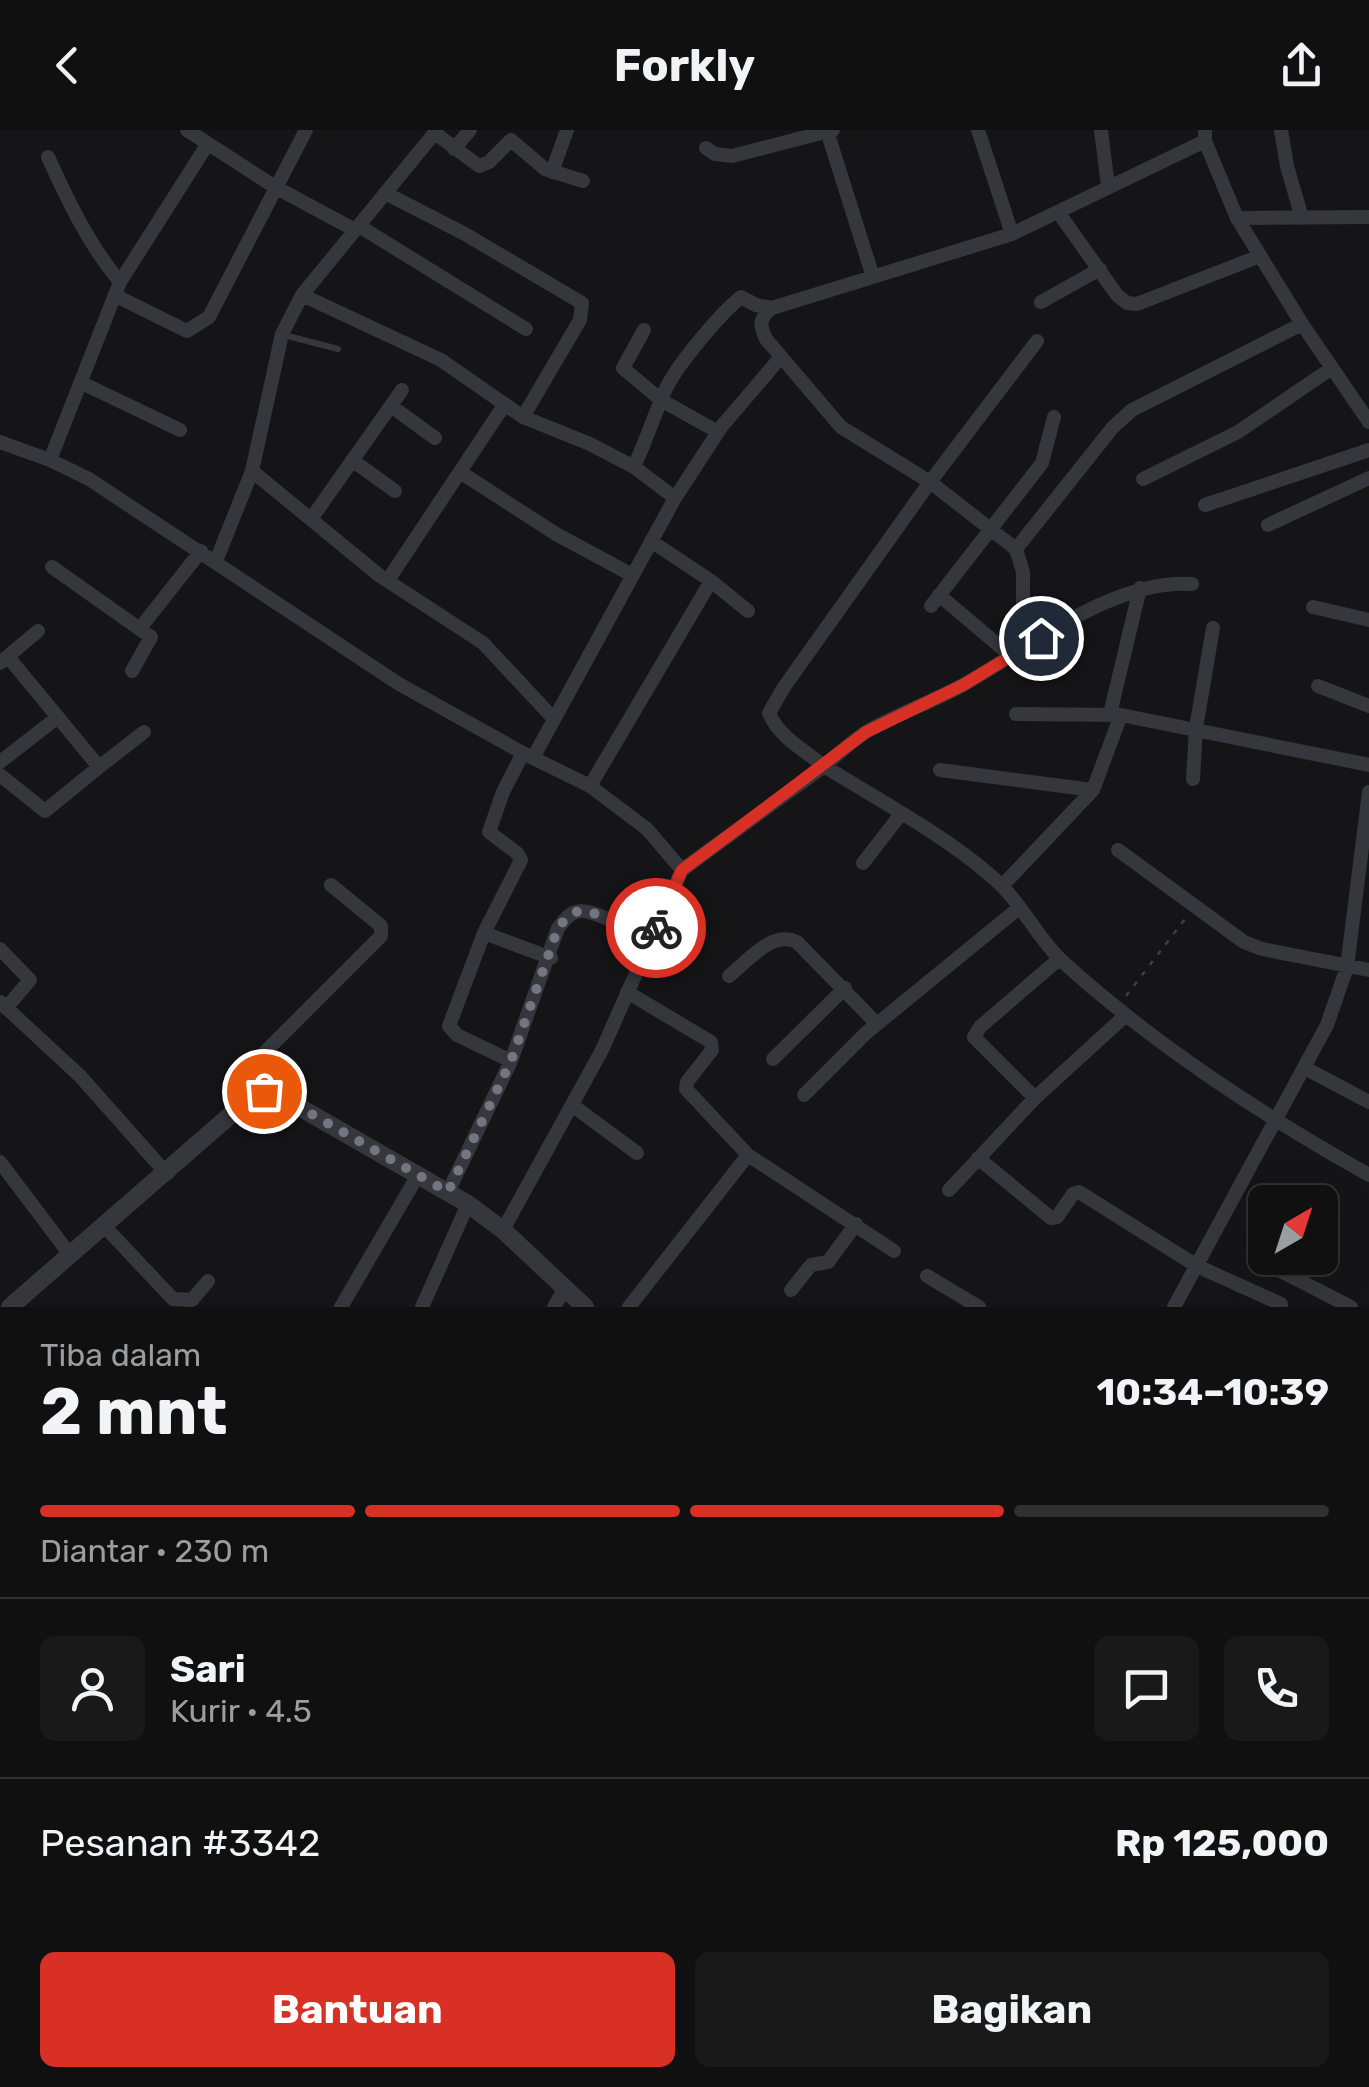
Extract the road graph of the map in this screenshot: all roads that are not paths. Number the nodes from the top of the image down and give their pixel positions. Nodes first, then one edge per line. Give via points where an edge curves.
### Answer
1 (186, 130) edge
2 (306, 130) edge
3 (470, 130) edge
4 (567, 130) edge
5 (978, 130) edge
6 (1101, 130) edge
7 (1281, 130) edge
8 (830, 131) edge
9 (437, 132) edge
10 (1205, 135) edge
11 (207, 144) junction
12 (706, 148) dead end
13 (454, 149) junction
14 (48, 157) dead end
15 (552, 172) junction
16 (584, 181) dead end
17 (1108, 186) junction
18 (275, 187) junction
19 (385, 193) junction
20 (1058, 212) junction
21 (1369, 217) edge
22 (1237, 218) junction
23 (1302, 218) junction
24 (357, 228) junction
25 (1012, 234) junction
26 (1260, 256) junction
27 (1100, 269) junction
28 (873, 277) junction
29 (118, 289) junction
30 (302, 295) junction
31 (1041, 302) dead end
32 (772, 308) junction
33 (1302, 324) junction
34 (526, 329) dead end
35 (644, 330) dead end
36 (282, 334) junction
37 (1037, 341) dead end
38 (338, 349) dead end
39 (780, 358) junction
40 (1332, 368) junction
41 (82, 382) junction
42 (402, 390) dead end
43 (661, 400) junction
44 (505, 404) junction
45 (390, 406) junction
46 (523, 417) junction
47 (1054, 417) dead end
48 (1369, 422) edge
49 (180, 430) dead end
50 (718, 432) junction
51 (435, 438) dead end
52 (0, 442) edge
53 (1369, 450) edge
54 (50, 460) junction
55 (352, 460) junction
56 (634, 467) junction
57 (252, 471) junction
58 (460, 472) junction
59 (1143, 478) dead end
60 (1369, 478) edge
61 (930, 482) junction
62 (394, 491) dead end
63 (674, 498) junction
64 (1205, 505) dead end
65 (310, 519) junction
66 (1268, 524) dead end
67 (992, 529) junction
68 (651, 541) junction
69 (1016, 549) junction
70 (201, 551) junction
71 (216, 561) junction
72 (52, 567) dead end
73 (632, 575) junction
74 (388, 580) junction
75 (711, 581) junction
76 (1192, 584) dead end
77 (1140, 588) junction
78 (1314, 607) dead end
79 (748, 610) dead end
80 (1023, 611) dead end
81 (1369, 620) edge
82 (141, 627) junction
83 (1213, 628) dead end
84 (38, 631) dead end
85 (1010, 655) junction
86 (5, 660) edge
87 (132, 671) dead end
88 (1318, 686) dead end
89 (1369, 706) edge
90 (1016, 714) dead end
91 (1116, 715) junction
92 (58, 717) junction
93 (554, 720) junction
94 (1196, 728) junction
95 (144, 732) dead end
96 (528, 756) junction
97 (0, 762) edge
98 (1369, 765) edge
99 (99, 766) junction
100 (824, 766) junction
101 (940, 770) dead end
102 (0, 775) edge
103 (1192, 779) dead end
104 (590, 786) junction
105 (1093, 790) junction
106 (1369, 792) edge
107 (901, 814) junction
108 (1118, 850) dead end
109 (863, 862) dead end
110 (682, 870) junction
111 (330, 885) dead end
112 (1002, 886) junction
113 (1019, 908) junction
114 (484, 933) junction
115 (650, 941) junction
116 (0, 948) edge
117 (550, 958) junction
118 (1060, 959) junction
119 (1347, 967) junction
120 (1369, 970) edge
121 (729, 976) dead end
122 (845, 988) junction
123 (627, 992) junction
124 (3, 1005) edge
125 (1121, 1011) junction
126 (878, 1024) junction
127 (773, 1058) dead end
128 (511, 1061) junction
129 (1305, 1068) junction
130 (264, 1091) junction
131 (804, 1095) dead end
132 (1034, 1098) junction
133 (1369, 1102) edge
134 (572, 1105) junction
135 (1276, 1123) junction
136 (637, 1154) dead end
137 (748, 1154) junction
138 (978, 1158) junction
139 (0, 1162) edge
140 (167, 1174) junction
141 (418, 1175) junction
142 (1369, 1175) edge
143 (949, 1190) dead end
144 (448, 1192) junction
145 (468, 1204) junction
146 (856, 1224) junction
147 (105, 1227) junction
148 (504, 1230) junction
149 (894, 1251) dead end
150 (71, 1256) junction
151 (1197, 1266) junction
152 (1289, 1275) edge
153 (927, 1276) dead end
154 (208, 1280) dead end
155 (565, 1288) junction
156 (792, 1290) dead end
157 (1281, 1304) dead end
158 (10, 1307) edge
159 (342, 1307) edge
160 (422, 1307) edge
161 (554, 1307) edge
162 (585, 1307) edge
163 (629, 1307) edge
164 (979, 1307) edge
165 (1174, 1307) edge
166 (1351, 1307) edge

1 - 11 street
2 - 18 street
3 - 13 street
4 - 15 street
5 - 25 street
6 - 17 street
7 - 23 street
8 - 12 street via 732,156
8 - 28 street
9 - 13 street
9 - 19 street
10 - 17 street
10 - 22 street
11 - 18 street
11 - 29 street
13 - 15 street via 479,166 512,140
14 - 29 street
15 - 16 street
17 - 20 street
18 - 24 street
18 - 29 street via 202,324 187,331
19 - 24 street
19 - 46 street via 582,302 580,320
20 - 25 street
20 - 27 street
21 - 23 street
22 - 23 street
22 - 26 street
24 - 30 street
24 - 34 street
25 - 28 street
26 - 27 street via 1138,304 1117,295
26 - 33 street
27 - 31 street
28 - 32 street
29 - 41 street
30 - 36 street
30 - 44 street via 441,360
32 - 39 street via 760,325
32 - 43 street via 741,297 676,370
33 - 40 street
33 - 69 street via 1132,410
35 - 43 street via 623,368
36 - 38 lane
36 - 57 street
37 - 61 street
39 - 50 street
39 - 61 street via 842,427
40 - 48 street
40 - 59 street via 1238,432
41 - 49 street
41 - 54 street
42 - 45 street
43 - 50 street
43 - 56 street
44 - 46 street
44 - 58 street
45 - 51 street
45 - 55 street
46 - 56 street
47 - 67 street via 1042,463
50 - 63 street
52 - 54 street
53 - 64 street
54 - 70 street
55 - 62 street
55 - 65 street
56 - 63 street
57 - 65 street
57 - 71 street
58 - 73 street
58 - 74 street
60 - 66 street
61 - 67 street
61 - 100 street via 769,714
63 - 68 street
65 - 74 street
67 - 69 street
67 - 85 street via 935,600
68 - 73 street
68 - 75 street
69 - 80 street
70 - 71 street
70 - 82 street
71 - 96 street via 399,684
72 - 82 street
73 - 93 street
74 - 93 street via 483,643
75 - 79 street
75 - 104 street
76 - 77 street
77 - 85 street
77 - 91 street
78 - 81 street
82 - 87 street via 151,639
83 - 94 street
84 - 86 street
85 - 100 street via 866,732
86 - 92 street
88 - 89 street
90 - 91 street
91 - 94 street
91 - 105 street
92 - 97 street
92 - 99 street
93 - 96 street
94 - 98 street
94 - 103 street
95 - 99 street
96 - 104 street
96 - 114 street via 503,792 489,832 521,858
99 - 102 street via 46,811
100 - 107 street
100 - 110 street
101 - 105 street
104 - 110 street via 646,828
105 - 112 street
106 - 119 street
107 - 109 street
107 - 112 street
108 - 119 street via 1244,942
110 - 115 street
111 - 130 street via 381,926 381,936 266,1051 260,1070
112 - 113 street
113 - 118 street
113 - 126 street
114 - 117 street
114 - 128 street via 449,1026
115 - 117 street via 582,910 558,928
115 - 123 street
116 - 124 street via 30,980
117 - 128 street
118 - 125 street
118 - 132 street via 974,1037
119 - 120 street
119 - 129 street
121 - 122 street via 782,936
122 - 126 street
122 - 127 street
123 - 134 street
123 - 137 street via 711,1042 685,1085
124 - 140 street via 80,1076
125 - 132 street
125 - 135 street
126 - 131 street
128 - 144 street
129 - 133 street
129 - 135 street
130 - 140 street
130 - 141 street
132 - 138 street
134 - 136 street
134 - 148 street
135 - 142 street
135 - 151 street
137 - 146 street
137 - 163 street
138 - 143 street
138 - 151 street via 1052,1218 1079,1192
139 - 150 street
140 - 147 street
141 - 144 street
141 - 159 street
144 - 145 street
145 - 148 street
145 - 160 street
146 - 149 street
146 - 156 street via 828,1262 811,1264
147 - 150 street
147 - 154 street via 173,1299 192,1300
148 - 155 street
150 - 158 street
151 - 157 street
151 - 165 street
152 - 166 street
153 - 164 street
155 - 161 street
155 - 162 street

